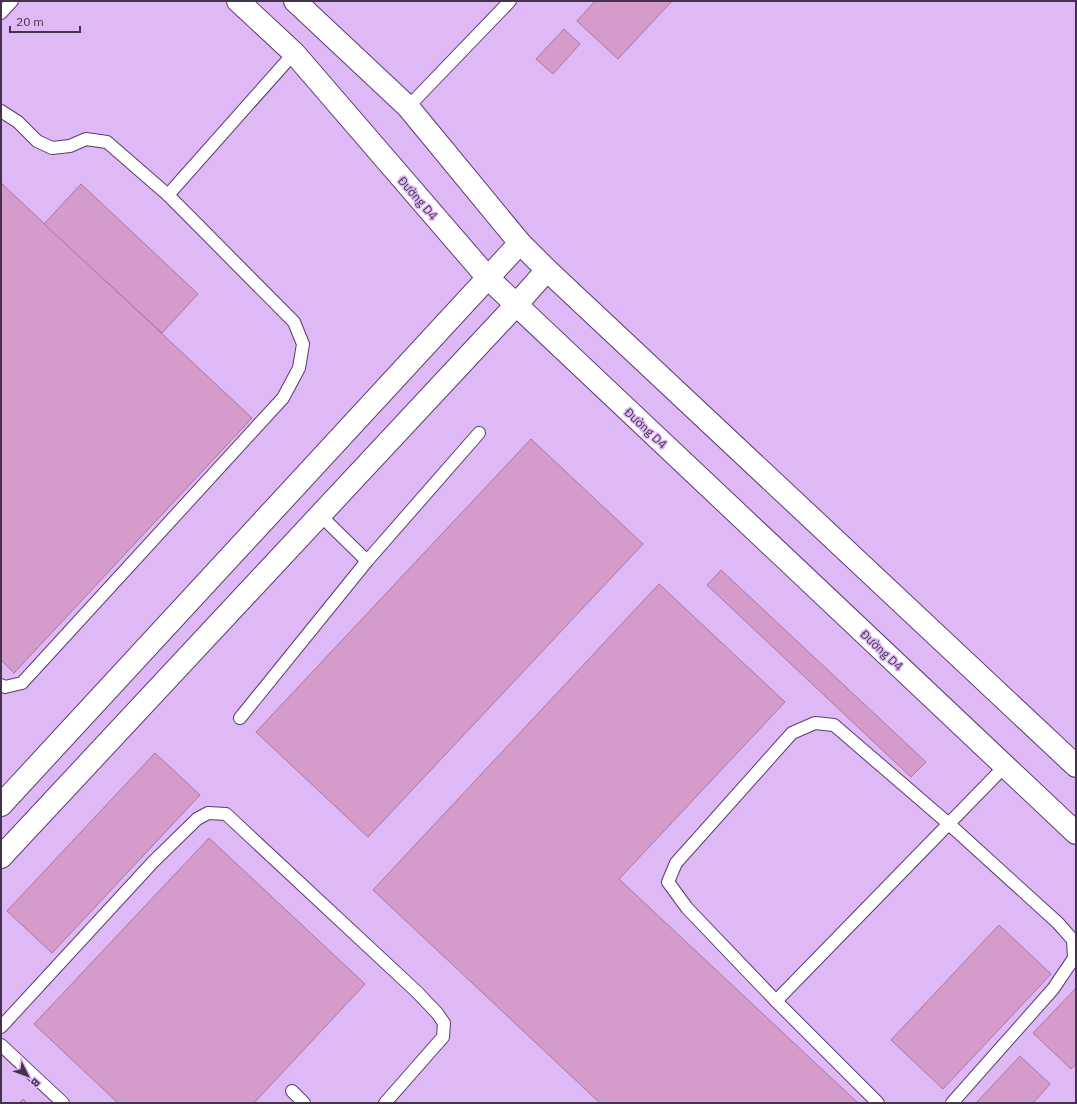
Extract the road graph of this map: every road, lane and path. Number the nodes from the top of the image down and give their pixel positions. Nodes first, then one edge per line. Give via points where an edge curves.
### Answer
1 (12, 1) edge
2 (238, 1) edge
3 (296, 1) edge
4 (510, 1) edge
5 (1, 13) edge
6 (294, 53) junction
7 (408, 106) junction
8 (1, 111) edge
9 (168, 195) junction
10 (520, 243) junction
11 (547, 270) junction
12 (488, 278) junction
13 (516, 305) junction
14 (479, 433) dead end
15 (320, 515) junction
16 (367, 561) junction
17 (1, 685) edge
18 (240, 718) dead end
19 (1005, 766) junction
20 (1076, 766) edge
21 (1, 804) edge
22 (949, 824) junction
23 (1076, 833) edge
24 (1, 857) edge
25 (776, 1001) junction
26 (1, 1027) edge
27 (1, 1045) edge
28 (292, 1091) dead end
29 (63, 1103) edge
30 (304, 1103) edge
31 (385, 1103) edge
32 (878, 1103) edge
33 (952, 1103) edge

1 - 5 lane
2 - 6 street, Đường D4
3 - 7 street
4 - 7 lane
6 - 9 lane
6 - 12 street, Đường D4
7 - 10 street
8 - 9 lane via 18,122 37,141 52,148 70,146 86,139 107,142
9 - 17 lane via 294,322 303,344 299,368 283,398 22,683 5,687
10 - 11 street
10 - 12 street
11 - 13 street
11 - 20 street
12 - 13 street, Đường D4
12 - 21 street
13 - 15 street
13 - 19 street, Đường D4
14 - 16 lane
15 - 16 lane
15 - 24 street
16 - 18 lane
19 - 22 lane
19 - 23 street, Đường D4
22 - 25 lane
22 - 25 lane via 834,725 815,723 792,733 676,863 668,882 688,908
22 - 33 lane via 1058,923 1073,940 1074,958 1054,989
25 - 32 lane
26 - 31 lane via 196,819 208,812 226,814 417,992 444,1023 443,1036
27 - 29 lane
28 - 30 lane

